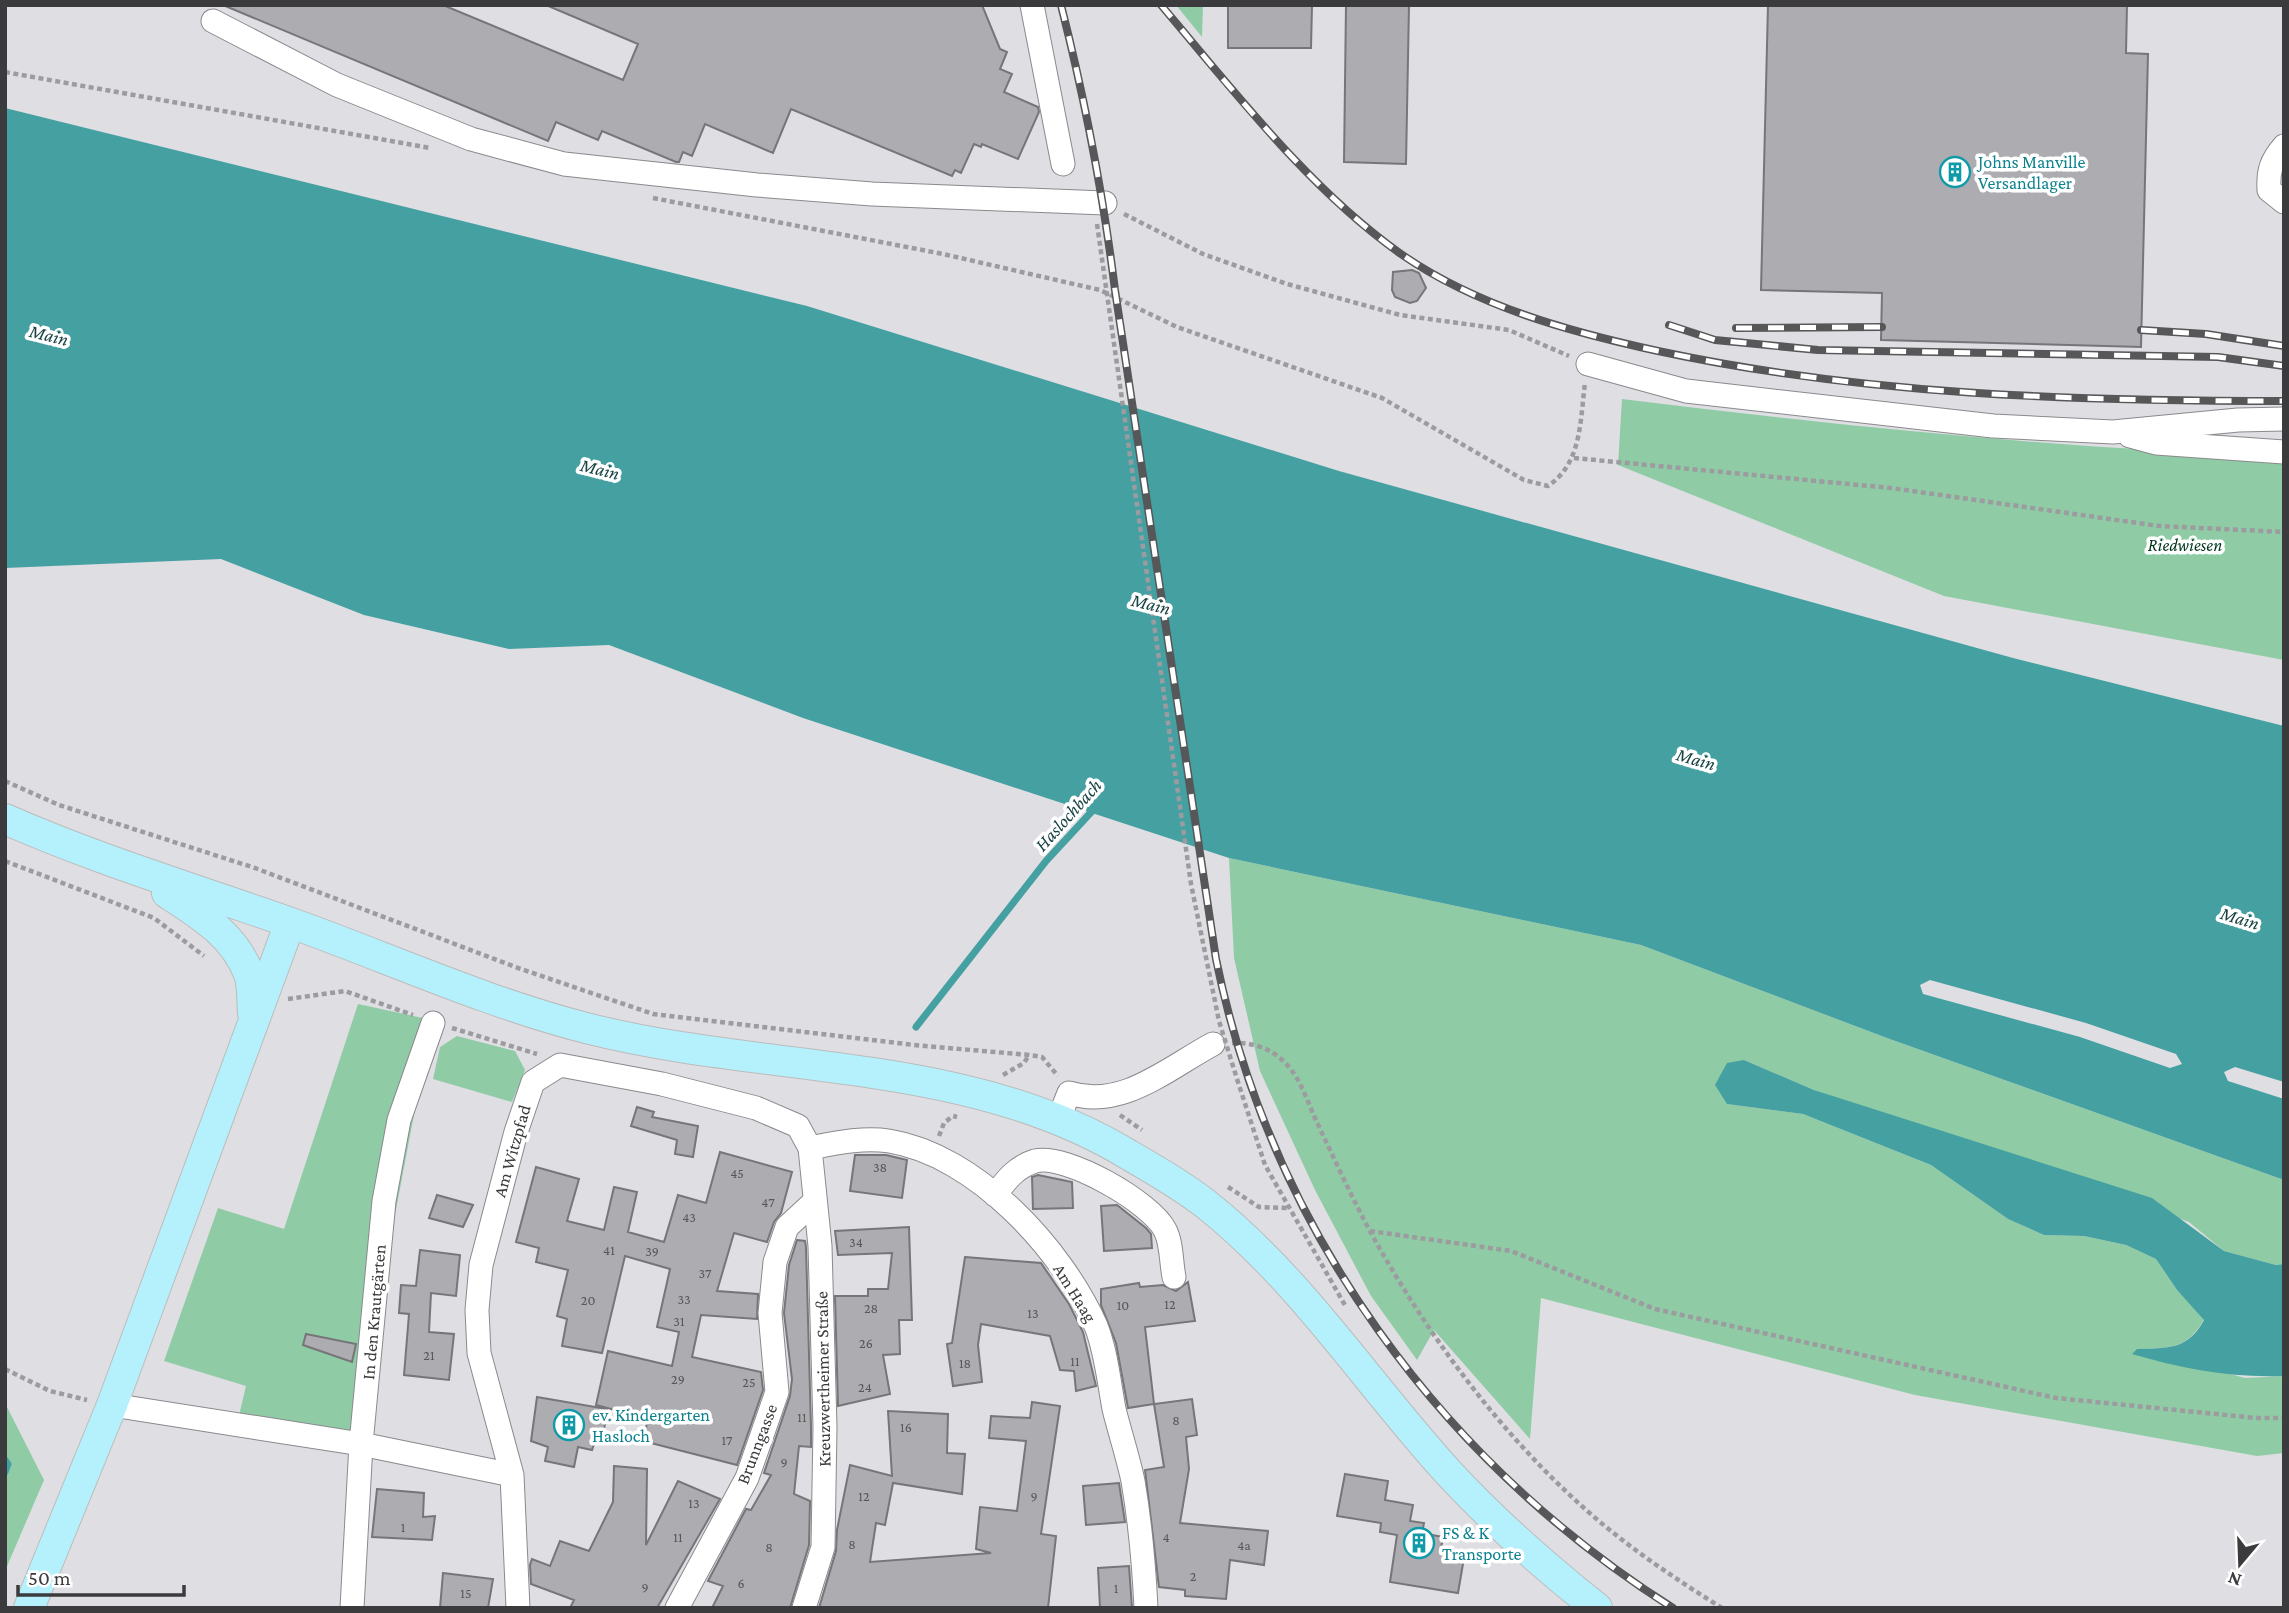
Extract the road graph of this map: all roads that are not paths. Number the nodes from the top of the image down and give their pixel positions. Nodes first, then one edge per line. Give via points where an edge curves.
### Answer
1 (1032, 5) edge
2 (213, 21) dead end
3 (2284, 146) edge
4 (1063, 164) dead end
5 (2284, 202) edge
6 (1101, 213) road end
7 (1588, 364) road end
8 (2284, 419) edge
9 (2113, 432) junction
10 (2284, 452) edge
11 (5, 819) edge
12 (125, 867) junction
13 (290, 923) junction
14 (254, 1020) junction
15 (433, 1023) dead end
16 (1213, 1044) road end
17 (1064, 1106) junction
18 (810, 1148) junction
19 (995, 1195) junction
20 (814, 1202) junction
21 (1174, 1278) dead end
22 (112, 1405) junction
23 (361, 1444) junction
24 (512, 1475) junction
25 (682, 1606) edge
26 (1595, 1607) edge
27 (29, 1608) edge
28 (352, 1608) edge
29 (518, 1608) edge
30 (804, 1608) edge
31 (1146, 1608) edge

1 - 4 street
2 - 6 street via 337,85 471,139 564,164
3 - 5 street via 2268,175 2269,190
7 - 9 street via 1686,391 1993,426
8 - 9 street
9 - 10 street via 2156,443
11 - 12 main road
12 - 13 main road
12 - 14 main road via 209,920 234,946 250,976
13 - 14 main road
13 - 17 main road via 585,1028 712,1054 900,1077
14 - 22 main road
15 - 23 street, In den Krautgärten via 399,1120 384,1201
16 - 17 street via 1123,1094
17 - 26 main road via 1126,1153 1206,1203 1264,1257 1447,1471 1520,1545
18 - 19 street, Am Haag via 849,1140 889,1141 933,1154
18 - 20 street, Kreuzwertheimer Straße
18 - 24 street, Am Witzpfad via 798,1126 766,1112 662,1084 560,1065 533,1082 481,1265 477,1310 479,1353
19 - 21 street via 1016,1168 1039,1160 1081,1169 1156,1215 1167,1232
19 - 31 street, Am Haag via 1070,1279 1097,1328 1133,1482
20 - 25 street, Brunngasse via 787,1227 775,1262 770,1313 777,1392 747,1478
20 - 30 street, Kreuzwertheimer Straße via 820,1246 825,1427 823,1547
22 - 23 street
22 - 27 main road
23 - 24 street
23 - 28 street, In den Krautgärten
24 - 29 street, Am Witzpfad

